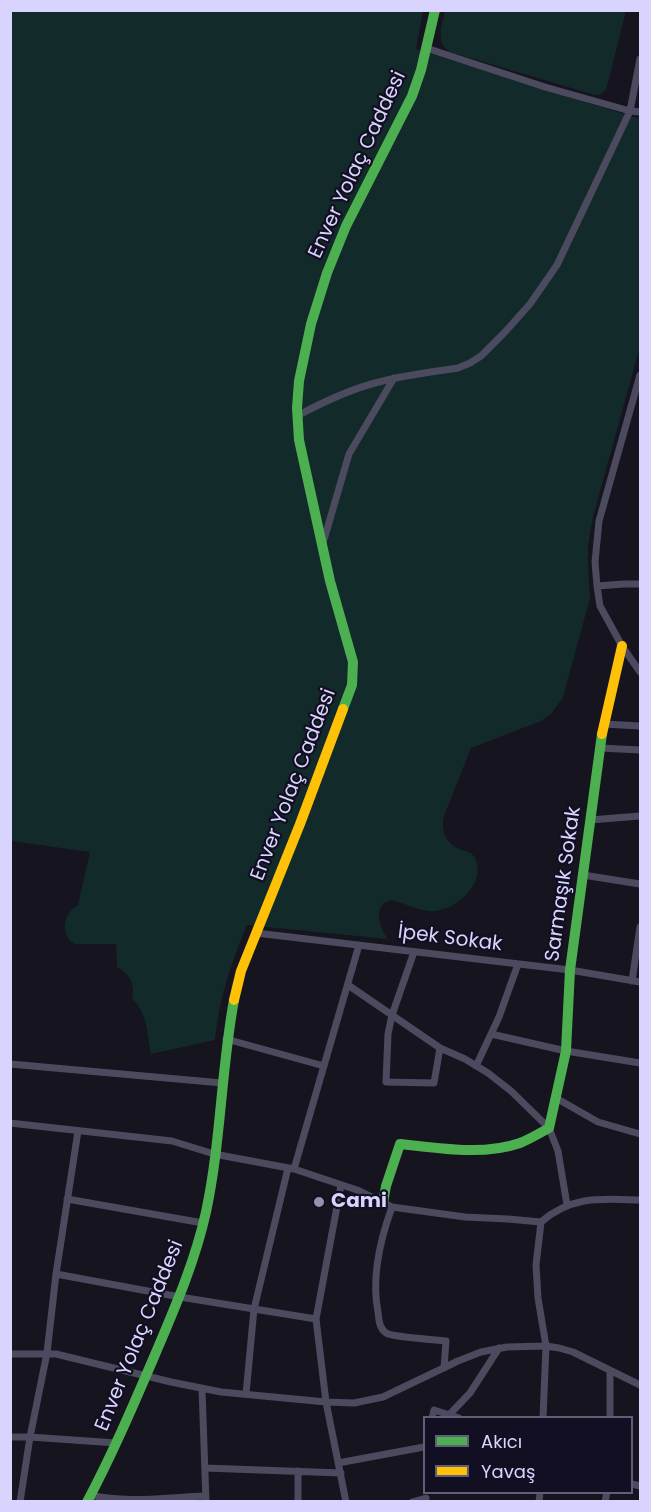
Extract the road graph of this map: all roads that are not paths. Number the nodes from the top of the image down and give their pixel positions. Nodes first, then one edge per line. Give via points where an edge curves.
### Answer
1 (435, 10) edge
2 (426, 48) junction
3 (640, 59) edge
4 (630, 111) junction
5 (640, 112) edge
6 (640, 375) edge
7 (394, 378) junction
8 (638, 393) edge
9 (297, 416) junction
10 (322, 545) junction
11 (640, 584) edge
12 (597, 586) junction
13 (622, 646) junction
14 (640, 672) edge
15 (604, 724) junction
16 (640, 726) edge
17 (600, 748) junction
18 (640, 750) edge
19 (640, 816) edge
20 (590, 820) junction
21 (583, 875) junction
22 (640, 884) edge
23 (640, 927) edge
24 (256, 933) junction
25 (359, 945) junction
26 (414, 952) junction
27 (519, 964) junction
28 (570, 970) junction
29 (632, 981) junction
30 (640, 982) edge
31 (348, 985) junction
32 (392, 1015) junction
33 (491, 1034) junction
34 (226, 1039) junction
35 (440, 1048) junction
36 (566, 1051) junction
37 (640, 1063) edge
38 (10, 1064) edge
39 (324, 1066) junction
40 (476, 1066) junction
41 (222, 1083) junction
42 (556, 1098) junction
43 (10, 1123) edge
44 (549, 1128) junction
45 (78, 1131) junction
46 (640, 1134) edge
47 (214, 1154) junction
48 (291, 1169) junction
49 (341, 1185) junction
50 (67, 1199) junction
51 (640, 1200) edge
52 (387, 1205) junction
53 (567, 1205) junction
54 (541, 1222) junction
55 (203, 1223) junction
56 (56, 1274) junction
57 (180, 1297) junction
58 (254, 1309) junction
59 (316, 1319) junction
60 (546, 1346) junction
61 (499, 1348) junction
62 (47, 1353) junction
63 (10, 1354) edge
64 (444, 1368) junction
65 (610, 1371) junction
66 (146, 1376) junction
67 (640, 1385) edge
68 (202, 1389) junction
69 (246, 1394) junction
70 (326, 1402) junction
71 (433, 1414) edge
72 (449, 1415) junction
73 (452, 1416) edge
74 (543, 1416) edge
75 (610, 1416) edge
76 (10, 1437) edge
77 (30, 1437) junction
78 (116, 1443) junction
79 (423, 1447) edge
80 (338, 1463) junction
81 (205, 1468) junction
82 (298, 1471) junction
83 (340, 1473) junction
84 (426, 1497) edge
85 (89, 1498) edge
86 (206, 1499) edge
87 (20, 1502) edge
88 (298, 1502) edge
89 (346, 1502) edge
90 (412, 1502) edge

1 - 2 street, Enver Yolaç Caddesi
2 - 4 street
2 - 9 street, Enver Yolaç Caddesi via 408,107 346,226 327,273 306,347
3 - 4 street
4 - 5 street
4 - 7 street via 557,265 519,316 470,363
6 - 8 street
7 - 9 street via 347,392
7 - 10 street via 349,454
8 - 12 street via 599,521 595,550
9 - 10 street, Enver Yolaç Caddesi
10 - 24 street, Enver Yolaç Caddesi via 353,662 352,685
11 - 12 street
12 - 13 street via 600,606
13 - 14 street
13 - 15 street, Sarmaşık Sokak
15 - 16 street
15 - 17 street, Sarmaşık Sokak
17 - 18 street
17 - 20 street, Sarmaşık Sokak
19 - 20 street
20 - 21 street, Sarmaşık Sokak
21 - 22 street
21 - 28 street, Sarmaşık Sokak
23 - 29 street
24 - 25 street, İpek Sokak
24 - 34 street, Enver Yolaç Caddesi via 236,987
25 - 26 street, İpek Sokak
25 - 31 street
26 - 27 street, İpek Sokak
26 - 32 street
27 - 28 street, İpek Sokak
27 - 33 street
28 - 29 street, İpek Sokak
28 - 36 street, Sarmaşık Sokak
29 - 30 street, İpek Sokak
31 - 32 street
31 - 39 street
32 - 35 street
32 - 35 street via 386,1082 434,1083
33 - 36 street
33 - 40 street
34 - 39 street
34 - 41 street, Enver Yolaç Caddesi
35 - 40 street
36 - 37 street
36 - 42 street, Sarmaşık Sokak
38 - 41 street
39 - 48 street
40 - 44 street via 511,1091
41 - 47 street, Enver Yolaç Caddesi
42 - 44 street, Sarmaşık Sokak
42 - 46 street via 598,1122
43 - 45 street
44 - 52 street via 519,1143 488,1149 400,1144 386,1186
44 - 53 street via 558,1151
45 - 47 street via 172,1141
45 - 50 street
47 - 48 street
47 - 55 street, Enver Yolaç Caddesi
48 - 49 street
48 - 58 street
49 - 52 street
49 - 59 street
50 - 55 street
50 - 56 street
51 - 53 street via 590,1199
52 - 54 street via 465,1217
52 - 64 street via 378,1260 376,1298 380,1326 393,1337 446,1341
53 - 54 street
54 - 60 street via 536,1281
55 - 57 street, Enver Yolaç Caddesi
56 - 57 street
56 - 62 street
57 - 58 street
57 - 66 street, Enver Yolaç Caddesi
58 - 59 street
58 - 69 street
59 - 70 street
60 - 61 street
60 - 65 street via 566,1350
60 - 74 street
61 - 64 street
61 - 72 street via 470,1393
62 - 63 street
62 - 66 street
62 - 77 street
64 - 70 street via 373,1400
65 - 67 street
65 - 75 street
66 - 68 street
66 - 78 street, Enver Yolaç Caddesi
68 - 69 street
68 - 81 street
69 - 70 street
70 - 80 street
71 - 72 street
72 - 73 street
76 - 77 street
77 - 78 street
77 - 87 street
78 - 85 street, Enver Yolaç Caddesi
79 - 80 street
80 - 83 street
81 - 82 street
81 - 86 street
82 - 83 street
82 - 88 street
83 - 89 street
84 - 90 street
85 - 86 street

